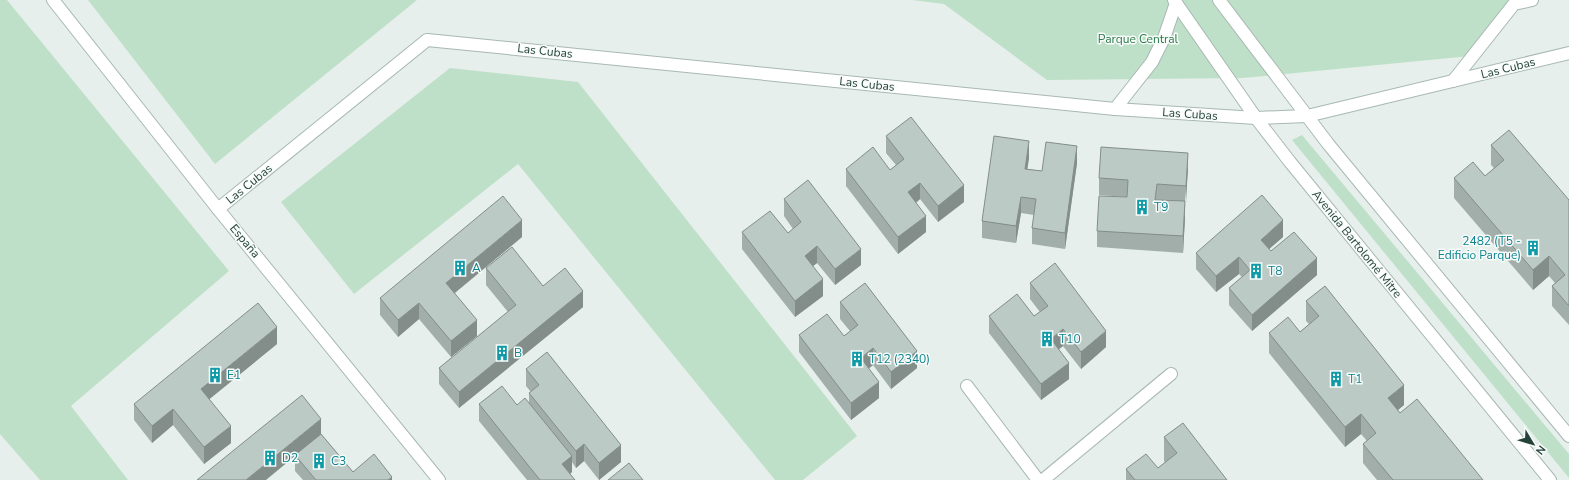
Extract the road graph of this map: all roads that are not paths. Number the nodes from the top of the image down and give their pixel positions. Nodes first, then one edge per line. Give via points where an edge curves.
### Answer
1 (53, 0) edge
2 (1219, 0) edge
3 (1532, 0) edge
4 (1175, 1) edge
5 (1569, 53) edge
6 (1453, 81) junction
7 (1115, 109) junction
8 (1307, 116) junction
9 (1256, 118) junction
10 (218, 209) junction
11 (1171, 374) dead end
12 (967, 386) dead end
13 (1569, 436) edge
14 (439, 480) edge
15 (1038, 480) edge
16 (1043, 480) edge
17 (1550, 480) edge

1 - 10 street, España
2 - 8 street
3 - 6 street via 1514,4
4 - 7 street via 1164,38 1152,62
4 - 9 street, Avenida Bartolomé Mitre
5 - 6 street, Las Cubas
6 - 8 street, Las Cubas
7 - 9 street, Las Cubas
7 - 10 street, Las Cubas via 427,40
8 - 9 street, Las Cubas
8 - 13 street
9 - 17 street, Avenida Bartolomé Mitre
10 - 14 street, España
11 - 16 street
12 - 15 street

